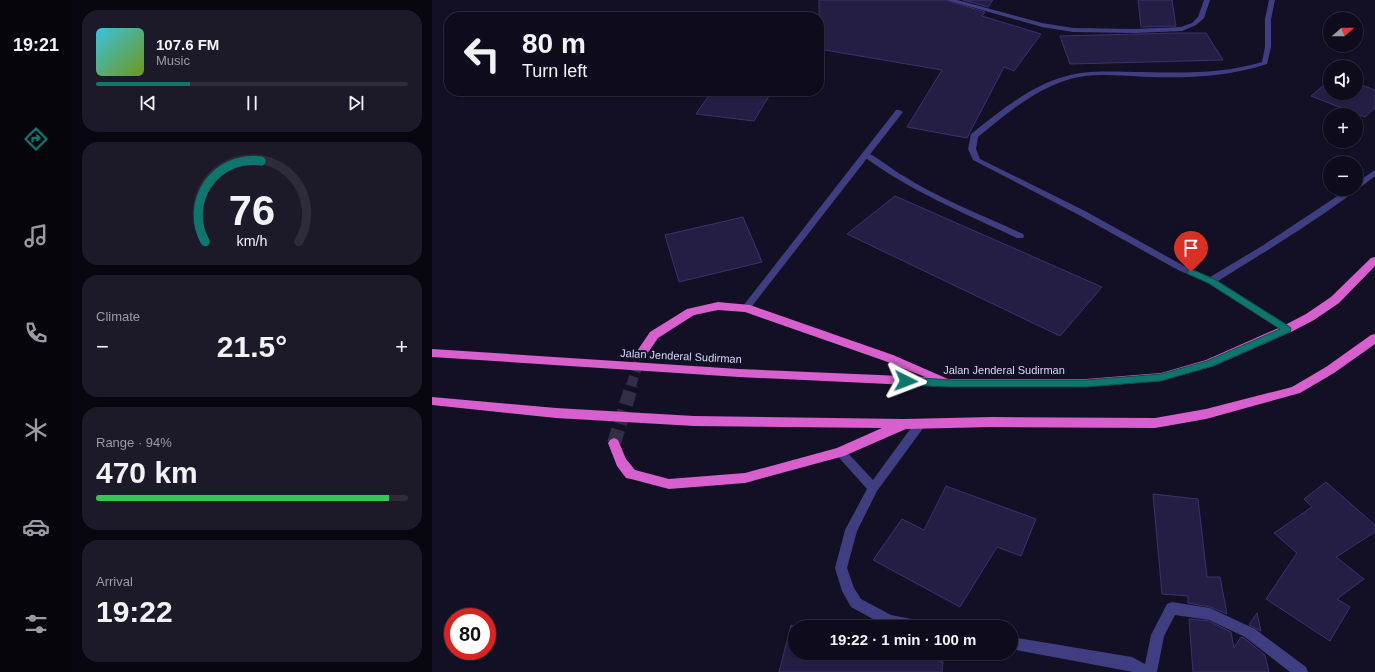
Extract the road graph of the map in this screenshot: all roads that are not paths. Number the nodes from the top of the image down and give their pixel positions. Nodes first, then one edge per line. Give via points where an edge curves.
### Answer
1 (950, 0) edge
2 (1207, 0) edge
3 (1272, 0) edge
4 (899, 112) dead end
5 (866, 154) junction
6 (1375, 172) edge
7 (1363, 182) edge
8 (1343, 196) edge
9 (1020, 236) dead end
10 (1375, 260) edge
11 (1211, 281) junction
12 (746, 308) junction
13 (1287, 329) junction
14 (1375, 338) edge
15 (432, 353) edge
16 (641, 354) tunnel mouth
17 (951, 383) junction
18 (432, 401) edge
19 (904, 424) junction
20 (920, 424) junction
21 (614, 443) tunnel mouth
22 (840, 452) junction
23 (873, 488) junction
24 (887, 620) edge
25 (1018, 644) edge
26 (1146, 672) edge
27 (1150, 672) edge
28 (1300, 672) edge

1 - 2 street via 1035,23 1073,30 1134,31 1182,29 1194,24 1201,18
3 - 11 street via 1264,63 1225,74 1090,73 1065,78 1052,83 1008,110 974,136 972,149 977,160 1082,213 1181,268
4 - 5 street
5 - 9 street via 882,168 913,186
5 - 12 street
6 - 7 street
8 - 11 street
10 - 13 highway, Jalan Jenderal Sudirman via 1335,300
11 - 13 street
12 - 16 highway via 718,306 691,312 654,335
12 - 17 highway via 889,358
13 - 17 highway, Jalan Jenderal Sudirman via 1210,363 1161,377 1086,383
14 - 20 highway via 1296,390 1206,414 1155,423
15 - 17 highway, Jalan Jenderal Sudirman
18 - 19 highway via 556,413 694,421
19 - 20 highway
19 - 22 highway
20 - 23 street
21 - 22 highway via 621,462 631,474 669,484 745,478
22 - 23 street
23 - 24 street via 851,530 842,568 848,591 856,603
25 - 26 street via 1132,664
27 - 28 street via 1158,635 1172,608 1210,614 1250,633

